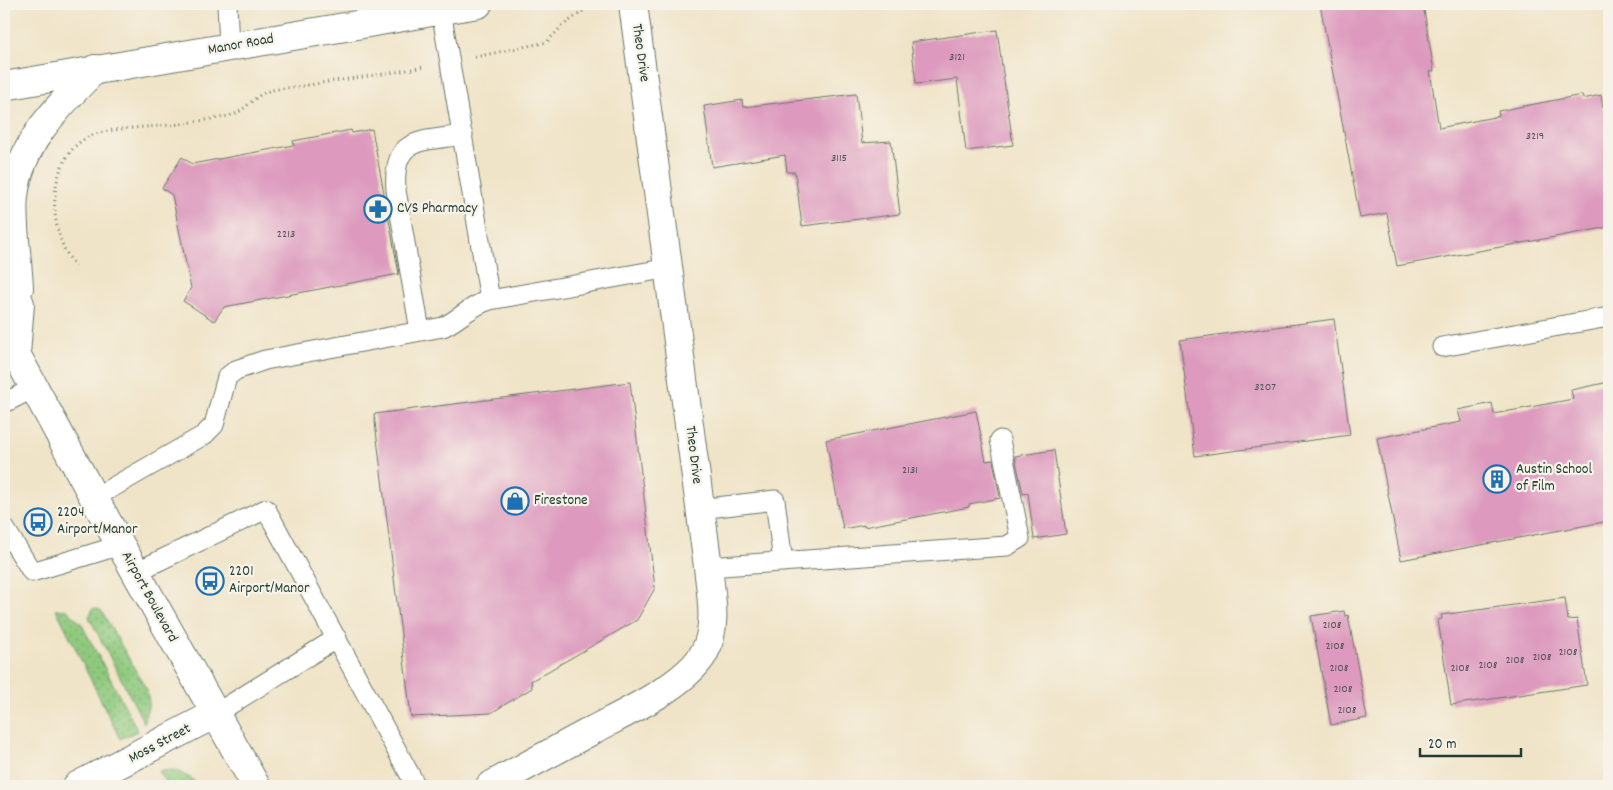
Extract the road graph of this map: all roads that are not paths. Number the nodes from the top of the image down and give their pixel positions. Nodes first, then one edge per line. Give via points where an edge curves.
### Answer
1 (227, 4) edge
2 (478, 4) edge
3 (633, 4) edge
4 (441, 10) junction
5 (378, 13) edge
6 (229, 47) junction
7 (95, 70) junction
8 (4, 86) edge
9 (463, 135) junction
10 (4, 264) edge
11 (669, 268) junction
12 (12, 299) edge
13 (490, 300) junction
14 (1609, 317) edge
15 (420, 331) junction
16 (1442, 347) dead end
17 (10, 351) edge
18 (34, 388) junction
19 (4, 402) edge
20 (1000, 440) dead end
21 (94, 498) junction
22 (700, 509) junction
23 (4, 527) edge
24 (120, 545) junction
25 (784, 562) junction
26 (708, 567) junction
27 (136, 572) junction
28 (337, 638) junction
29 (216, 714) junction
30 (77, 786) edge
31 (256, 786) edge
32 (416, 786) edge
33 (490, 786) edge

1 - 6 lane
2 - 4 main road, Manor Road
3 - 11 main road, Theo Drive
4 - 5 main road, Manor Road
4 - 9 lane
5 - 6 main road, Manor Road
6 - 7 main road, Manor Road
7 - 8 main road, Manor Road
7 - 12 main road via 47,119 23,157 14,196
9 - 13 lane
9 - 15 lane via 420,142 403,150 394,172
10 - 12 main road, Airport Boulevard
11 - 13 lane
11 - 22 main road, Theo Drive
12 - 17 main road, Airport Boulevard
13 - 15 lane via 467,310 450,324
14 - 16 lane
15 - 21 lane via 265,360 236,370 227,377 214,425 204,435
17 - 18 main road, Airport Boulevard
18 - 19 lane
18 - 21 main road, Airport Boulevard
20 - 25 lane via 1020,538 1006,546
21 - 24 main road, Airport Boulevard
22 - 25 lane via 775,500
22 - 26 main road, Theo Drive
23 - 24 lane via 32,572
24 - 27 main road, Airport Boulevard
25 - 26 lane
26 - 33 main road, Theo Drive via 712,630 704,654 681,679
27 - 28 lane via 266,509
27 - 29 main road, Airport Boulevard
28 - 29 lane
28 - 32 lane
29 - 30 main road, Moss Street
29 - 31 main road, Airport Boulevard

